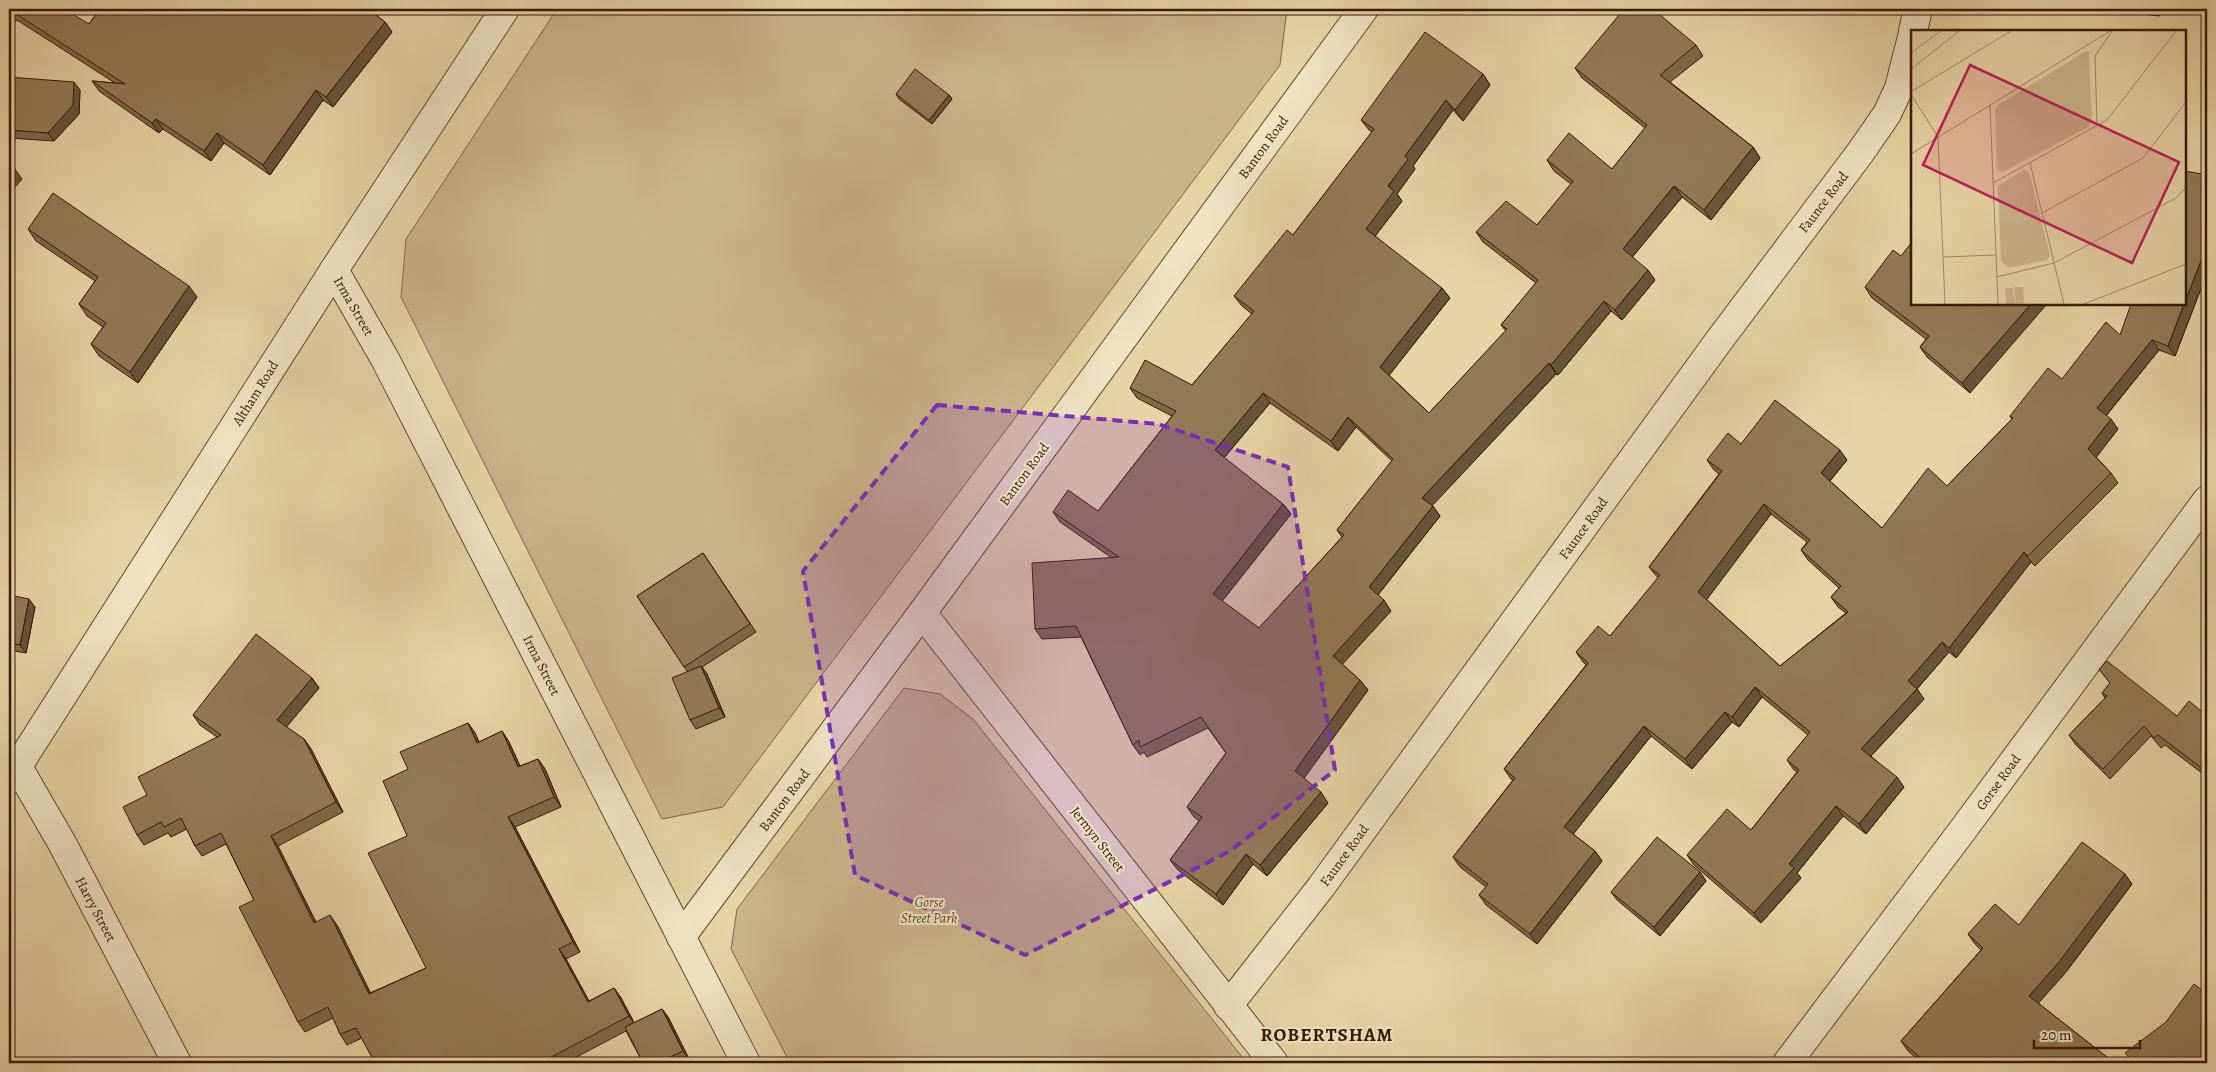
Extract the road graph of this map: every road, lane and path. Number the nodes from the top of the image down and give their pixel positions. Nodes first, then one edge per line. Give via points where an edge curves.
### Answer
1 (505, 9) edge
2 (1918, 9) edge
3 (1354, 14) edge
4 (1913, 30) edge
5 (1911, 41) edge
6 (334, 270) junction
7 (2207, 500) edge
8 (922, 613) junction
9 (12, 769) edge
10 (682, 937) junction
11 (1228, 1006) junction
12 (177, 1063) edge
13 (746, 1063) edge
14 (1274, 1063) edge
15 (1787, 1063) edge

1 - 6 street, Altham Road
2 - 4 street
3 - 8 street, Banton Road
5 - 11 street, Faunce Road via 1899,88 1887,114 1860,153 1718,342 1321,887
6 - 9 street, Altham Road
6 - 10 street, Irma Street via 385,359
7 - 15 street, Gorse Road
8 - 10 street, Banton Road
8 - 11 street, Jermyn Street
9 - 12 street, Harry Street via 62,843
10 - 13 street, Irma Street
11 - 14 street, Jermyn Street

